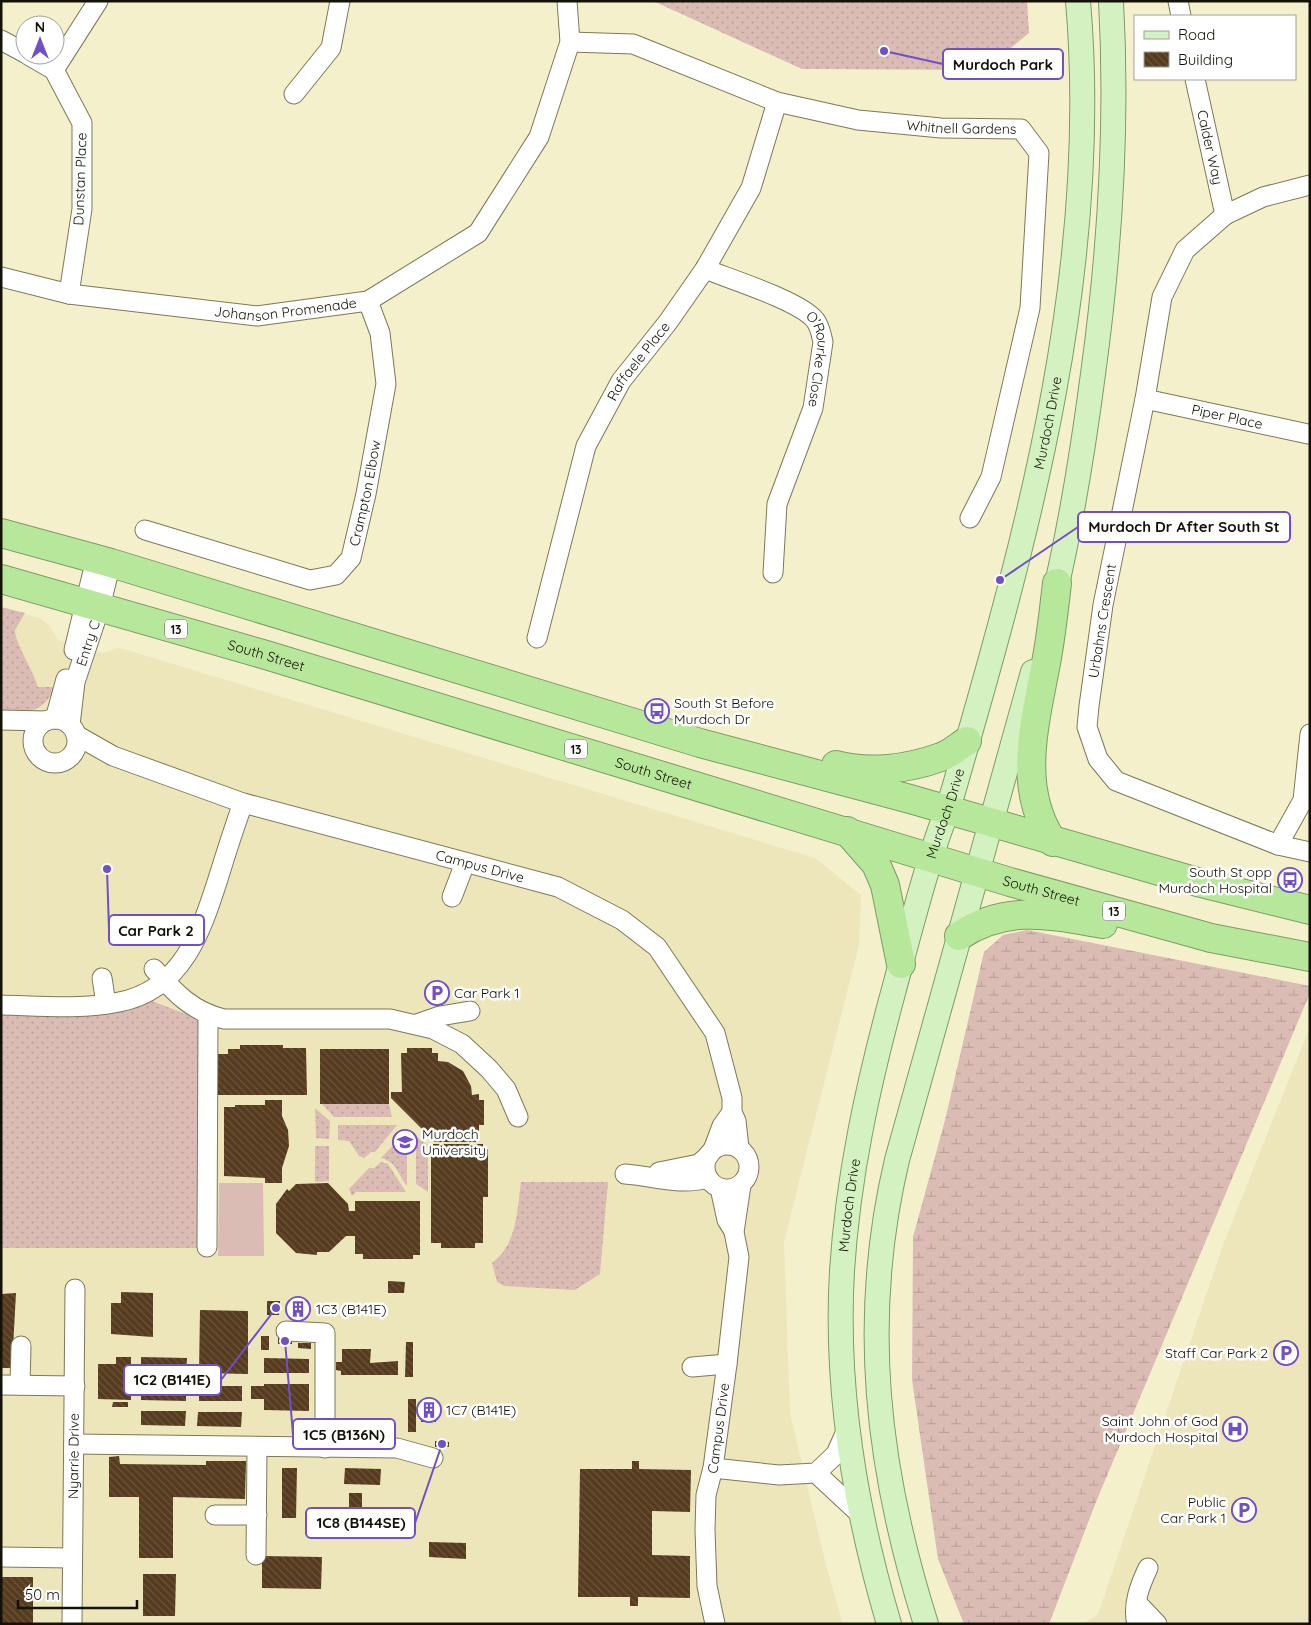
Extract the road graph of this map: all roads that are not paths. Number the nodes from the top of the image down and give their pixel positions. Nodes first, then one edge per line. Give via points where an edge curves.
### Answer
1 (98, 1) edge
2 (340, 1) edge
3 (568, 1) edge
4 (1078, 1) edge
5 (1111, 1) edge
6 (1178, 1) edge
7 (1181, 15) edge
8 (1, 40) edge
9 (570, 42) junction
10 (15, 48) edge
11 (46, 65) edge
12 (54, 70) junction
13 (1195, 80) edge
14 (294, 94) dead end
15 (777, 102) junction
16 (1310, 185) edge
17 (1225, 216) junction
18 (705, 269) junction
19 (1, 277) edge
20 (69, 294) junction
21 (368, 301) junction
22 (1145, 399) junction
23 (1308, 434) dead end
24 (970, 518) dead end
25 (144, 530) dead end
26 (1, 533) edge
27 (103, 561) junction
28 (773, 573) dead end
29 (1, 579) edge
30 (1057, 583) junction
31 (93, 605) junction
32 (537, 638) dead end
33 (1, 720) edge
34 (62, 725) junction
35 (1, 726) edge
36 (1310, 734) edge
37 (968, 741) junction
38 (700, 744) junction
39 (35, 751) junction
40 (73, 754) junction
41 (114, 756) junction
42 (243, 803) junction
43 (947, 811) junction
44 (990, 824) junction
45 (847, 832) junction
46 (1052, 842) junction
47 (1278, 845) junction
48 (1310, 852) edge
49 (931, 857) junction
50 (465, 863) junction
51 (978, 872) junction
52 (452, 897) dead end
53 (1310, 910) edge
54 (959, 936) junction
55 (1279, 952) junction
56 (1310, 957) edge
57 (901, 964) junction
58 (160, 976) junction
59 (102, 978) dead end
60 (106, 1004) junction
61 (1, 1005) edge
62 (470, 1011) dead end
63 (208, 1015) junction
64 (417, 1024) junction
65 (732, 1112) junction
66 (518, 1117) dead end
67 (739, 1148) junction
68 (712, 1152) junction
69 (714, 1183) junction
70 (741, 1185) junction
71 (734, 1232) junction
72 (207, 1247) dead end
73 (76, 1289) dead end
74 (286, 1331) dead end
75 (20, 1346) dead end
76 (727, 1364) junction
77 (692, 1367) dead end
78 (1, 1385) edge
79 (20, 1385) junction
80 (75, 1386) junction
81 (847, 1429) junction
82 (74, 1444) junction
83 (257, 1448) junction
84 (325, 1448) junction
85 (433, 1458) dead end
86 (713, 1468) junction
87 (816, 1473) junction
88 (860, 1514) junction
89 (214, 1515) dead end
90 (257, 1515) junction
91 (256, 1555) dead end
92 (1, 1557) edge
93 (72, 1558) junction
94 (1148, 1568) dead end
95 (1137, 1603) junction
96 (711, 1622) edge
97 (72, 1624) edge
98 (890, 1624) edge
99 (926, 1624) edge
100 (1137, 1624) edge
101 (1157, 1624) edge

1 - 12 street
2 - 14 street via 331,48
3 - 9 street, Johanson Promenade
4 - 37 main road, Murdoch Drive via 1080,164 1077,229 1062,354 1038,477
5 - 30 main road via 1114,131 1110,224 1076,497
6 - 7 street
8 - 10 street
9 - 15 street, Whitnell Gardens via 633,44
9 - 21 street, Johanson Promenade via 540,137 478,233
11 - 12 street
12 - 20 street, Dunstan Place via 82,123 82,209
13 - 17 street, Calder Way
15 - 18 street, Raffaele Place via 752,188
15 - 24 street, Whitnell Gardens via 858,120 941,128 1021,129 1039,153 1030,308 991,477
16 - 17 street, Urbahns Crescent via 1263,197
17 - 22 street, Urbahns Crescent via 1185,250 1162,297
18 - 28 street, O’Rourke Close via 798,307 815,320 821,334 813,408 777,504
18 - 32 street, Raffaele Place via 621,381 586,446
19 - 20 street, Johanson Promenade
20 - 21 street, Johanson Promenade via 257,316
21 - 25 street, Crampton Elbow via 380,333 386,384 351,558 336,575 310,580
22 - 23 street, Piper Place
22 - 47 street, Urbahns Crescent via 1103,605 1087,727 1098,758 1116,781
26 - 27 highway
27 - 31 street, Entry C
27 - 38 highway
29 - 31 highway, South Street / 13
30 - 44 main road
30 - 46 highway via 1032,736 1030,769 1042,825
31 - 34 street, Entry C
31 - 45 highway, South Street / 13
33 - 34 street, Campus Drive
34 - 39 street via 38,726 34,734
34 - 40 street via 77,742
34 - 41 street, Campus Drive
35 - 39 street, Campus Drive via 26,741
36 - 47 street via 1304,800
37 - 38 highway via 942,756 921,763 877,770 853,770 771,747
37 - 43 main road, Murdoch Drive
38 - 43 highway
39 - 40 street, Campus Drive via 49,762 66,760
40 - 41 street, Campus Drive
41 - 42 street, Campus Drive
42 - 50 street, Campus Drive
42 - 58 street via 205,920 182,963
43 - 44 highway
43 - 49 main road, Murdoch Drive
44 - 46 highway
44 - 51 main road
45 - 49 highway, South Street / 13
45 - 57 highway via 876,864 885,885
46 - 53 highway
47 - 48 street, Urbahns Crescent
49 - 51 highway, South Street / 13
49 - 57 main road, Murdoch Drive
50 - 52 street
50 - 65 street, Campus Drive via 558,887 622,920 657,947 716,1033 732,1098
51 - 54 main road
51 - 55 highway, South Street / 13 via 1211,938
54 - 55 highway via 986,921 1039,913
54 - 99 main road via 897,1160 888,1199 878,1275 876,1345 882,1433 910,1575
55 - 56 highway, South Street / 13
57 - 81 main road, Murdoch Drive via 865,1101 849,1190 841,1335
58 - 60 street via 138,996
58 - 63 street via 185,1002
59 - 60 street
60 - 61 street via 77,1007
62 - 64 street
63 - 64 street via 224,1019 390,1019
63 - 72 street
64 - 66 street via 454,1039 471,1051 506,1089
65 - 67 street, Campus Drive
65 - 68 street via 722,1126
67 - 68 street via 723,1145
67 - 70 street via 750,1166
68 - 69 street via 706,1163
68 - 69 street via 699,1164 633,1175
69 - 70 street via 731,1189
69 - 71 street, Campus Drive
70 - 71 street, Campus Drive
71 - 76 street, Campus Drive via 739,1257
73 - 80 street, Nyarrie Drive
74 - 84 street via 325,1333
75 - 79 street
76 - 77 street
76 - 86 street, Campus Drive
78 - 79 street
79 - 80 street
80 - 82 street, Nyarrie Drive
81 - 87 street via 836,1454
81 - 88 main road, Murdoch Drive
82 - 83 street
82 - 93 street, Nyarrie Drive
83 - 84 street
83 - 90 street
84 - 85 street via 397,1448
86 - 87 street via 779,1475
86 - 96 street, Campus Drive via 706,1495 705,1530
87 - 88 street
88 - 98 main road, Murdoch Drive
89 - 90 street
90 - 91 street
92 - 93 street
93 - 97 street, Nyarrie Drive
94 - 95 street
95 - 100 street
95 - 101 street

